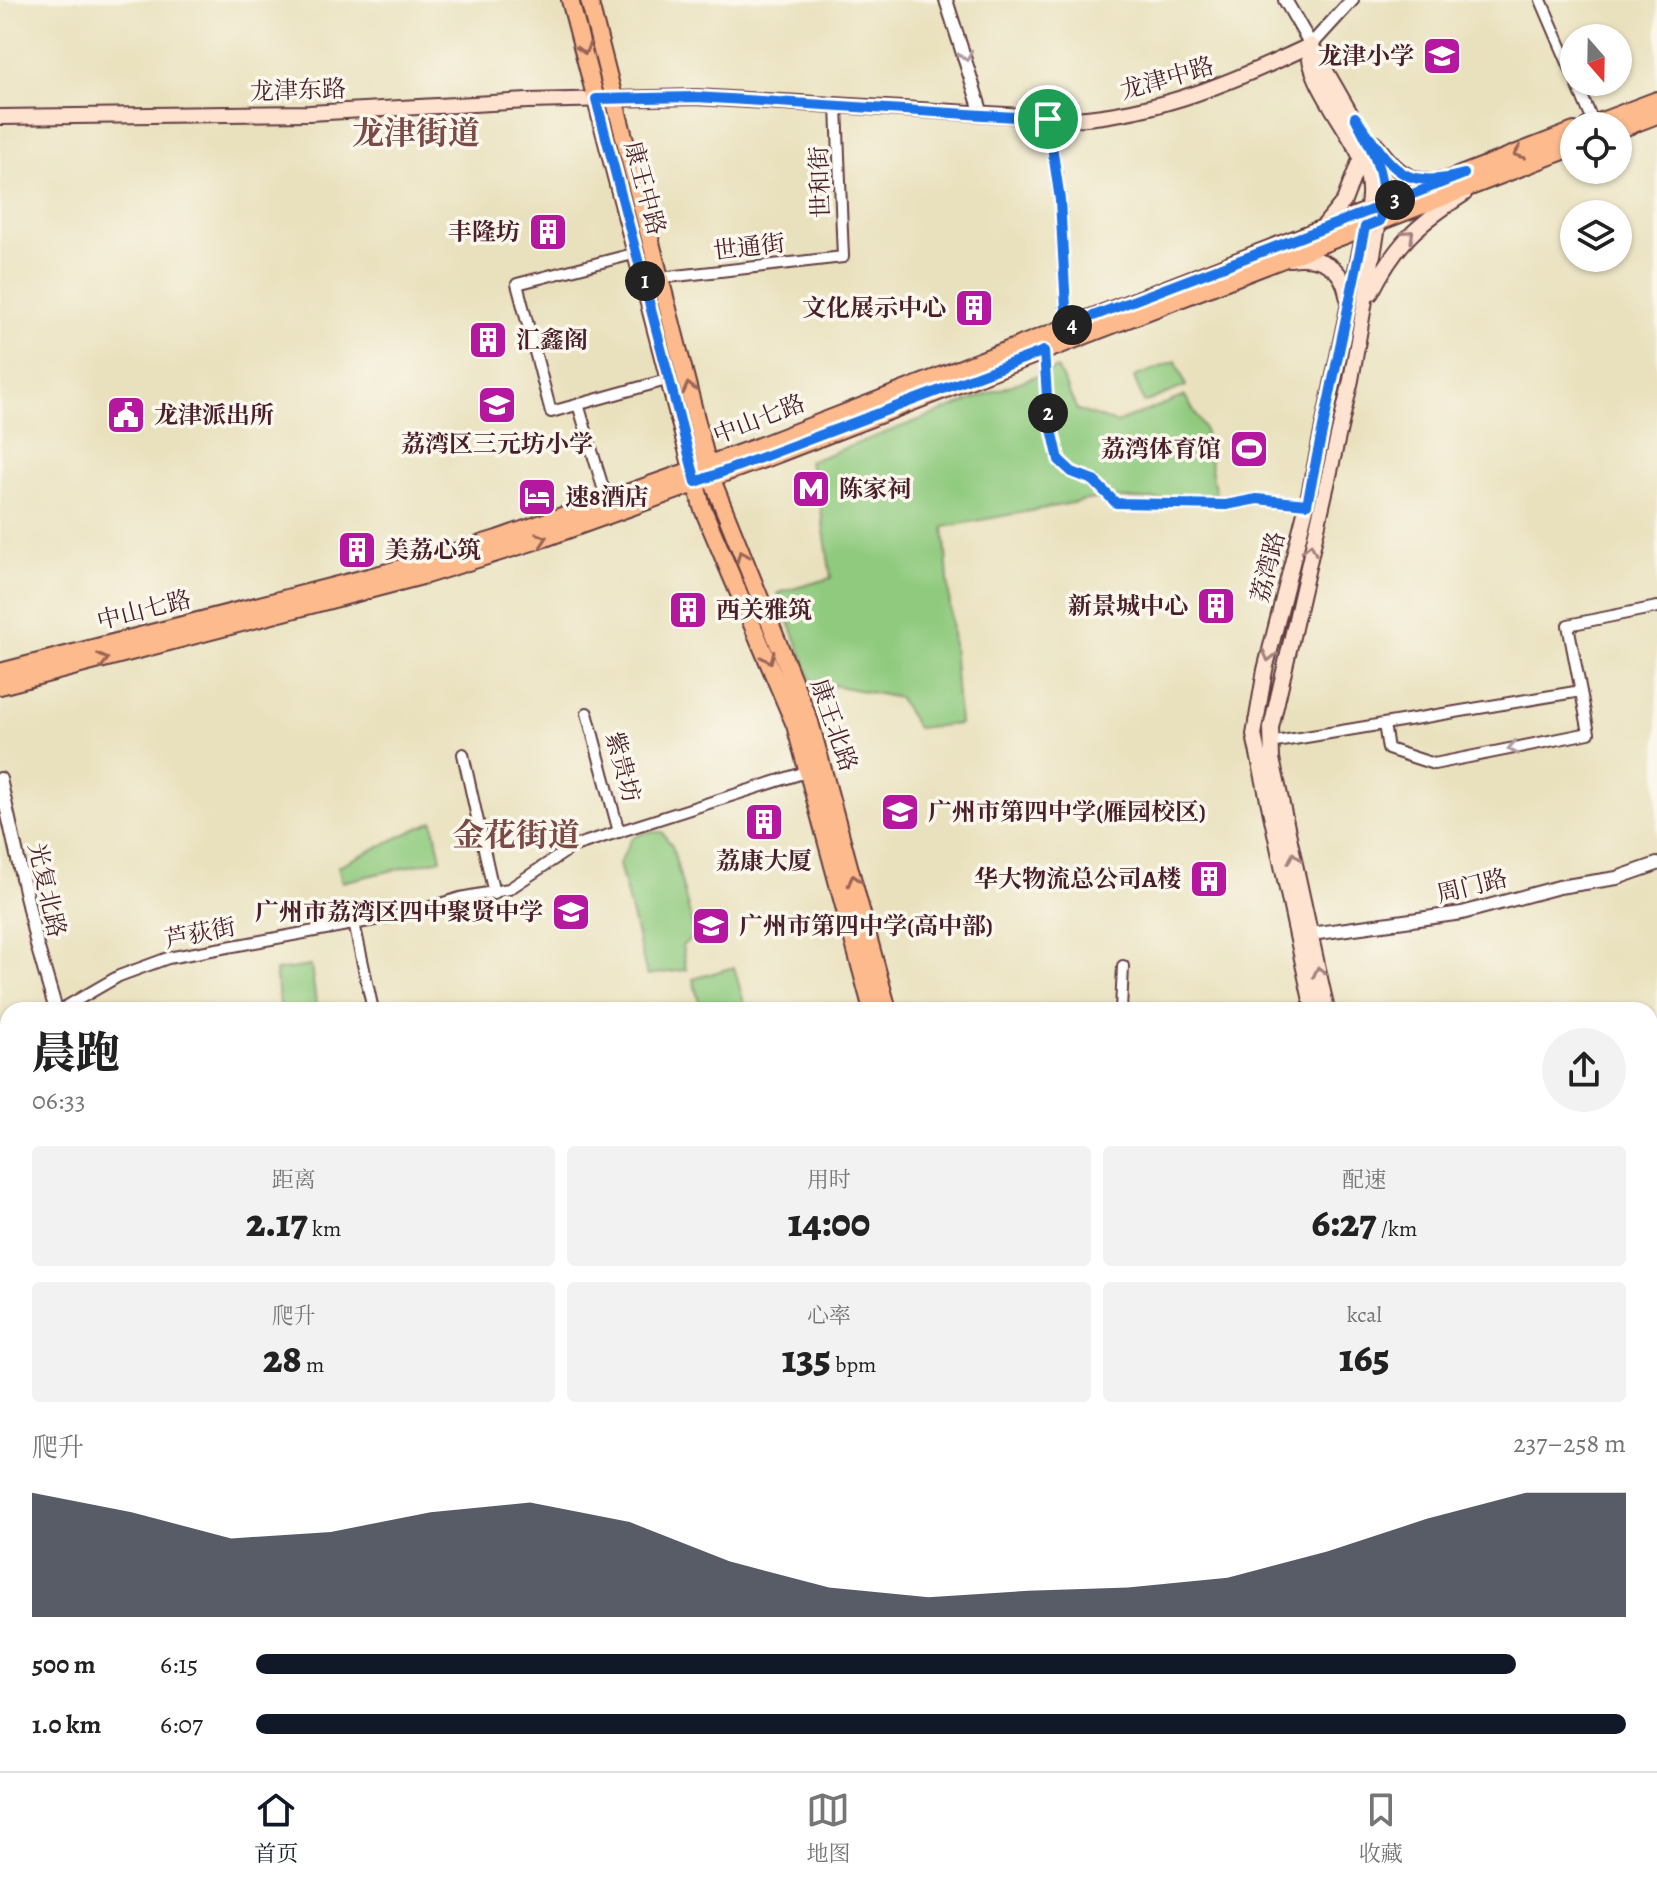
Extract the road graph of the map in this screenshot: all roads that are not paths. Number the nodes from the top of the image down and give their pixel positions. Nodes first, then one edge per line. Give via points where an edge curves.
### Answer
1 (570, 0) edge
2 (589, 0) edge
3 (946, 0) edge
4 (1285, 0) edge
5 (1352, 0) edge
6 (1541, 0) edge
7 (1311, 45) junction
8 (1560, 45) edge
9 (605, 98) junction
10 (1657, 100) edge
11 (837, 106) junction
12 (1625, 112) edge
13 (982, 114) junction
14 (1657, 115) edge
15 (0, 117) edge
16 (1355, 117) junction
17 (1048, 119) junction
18 (1632, 125) edge
19 (1560, 136) edge
20 (1560, 153) edge
21 (1361, 156) junction
22 (1464, 174) junction
23 (1480, 184) junction
24 (1374, 216) junction
25 (1320, 230) junction
26 (637, 253) junction
27 (843, 257) joint
28 (1277, 260) junction
29 (659, 278) junction
30 (1348, 307) junction
31 (1067, 326) junction
32 (1359, 327) junction
33 (1044, 351) junction
34 (670, 379) junction
35 (578, 404) junction
36 (772, 448) junction
37 (702, 473) junction
38 (607, 501) junction
39 (1307, 504) junction
40 (1657, 607) edge
41 (0, 672) edge
42 (0, 686) edge
43 (1581, 691) junction
44 (587, 713) dead end
45 (1384, 724) junction
46 (1270, 743) junction
47 (463, 754) dead end
48 (809, 771) junction
49 (0, 779) edge
50 (619, 832) junction
51 (1657, 864) edge
52 (494, 894) junction
53 (354, 923) junction
54 (1311, 934) junction
55 (1295, 936) junction
56 (1123, 966) dead end
57 (55, 1002) edge
58 (72, 1002) edge
59 (371, 1002) edge
60 (870, 1002) edge
61 (886, 1002) edge
62 (1121, 1002) edge
63 (1311, 1002) edge
64 (1325, 1002) edge

1 -> 9 main road, 康王中路
2 - 9 main road, 康王中路
3 -> 13 street
4 - 7 street
5 - 7 street
6 - 8 street
7 - 16 main road, 荔湾路
7 - 17 main road, 龙津中路 via 1232,82 1156,107
7 - 21 main road, 荔湾路 via 1310,66
9 - 11 main road, 龙津中路 via 696,97
9 - 15 main road, 龙津东路 via 309,113
9 - 26 main road, 康王中路
9 - 29 main road, 康王中路
10 - 12 main road
11 - 13 main road, 龙津中路
11 - 27 street, 世和街
13 - 17 main road, 龙津中路
14 - 18 main road
16 - 22 main road via 1406,176 1426,182
16 - 24 main road, 荔湾路 via 1383,186
17 - 31 street via 1060,200
19 -> 22 main road
20 - 23 main road
21 - 24 main road, 荔湾路
21 - 25 main road via 1344,201
22 - 24 main road
23 - 24 main road
32 -> 23 main road via 1399,244
24 - 25 main road, 中山七路
24 - 28 main road, 中山七路
24 - 30 main road, 荔湾路
24 - 32 main road, 荔湾路
25 - 31 main road, 中山七路
26 - 34 main road, 康王中路
26 - 35 street via 517,284 551,412
27 - 29 street, 世通街
28 - 30 main road via 1301,257 1329,264 1342,277
28 - 33 main road, 中山七路
37 -> 29 main road, 康王中路
30 - 39 main road, 荔湾路
31 - 36 main road, 中山七路
46 -> 32 main road, 荔湾路 via 1272,713
33 - 36 main road, 中山七路
33 - 39 street via 1048,412 1059,460 1093,480 1116,503 1226,505 1257,499
34 - 35 street
34 - 37 main road, 康王中路
35 - 38 street
36 - 37 main road, 中山七路
37 - 38 main road, 中山七路
42 -> 37 main road, 中山七路 via 449,569
37 -> 48 main road, 康王北路 via 714,538 780,684
61 -> 37 main road, 康王北路 via 807,714
38 - 41 main road, 中山七路 via 423,562
39 -> 55 main road, 荔湾路 via 1262,682 1254,735
40 - 43 street via 1568,625
43 - 45 street
43 -> 45 street via 1589,733 1434,764 1388,749
44 - 50 street, 紫贵坊
45 - 46 street
54 -> 46 main road, 荔湾路
47 - 52 street
48 - 50 street, 芦荻街
48 - 60 main road, 康王北路
49 - 57 street, 光复北路 via 37,945
50 - 52 street, 芦荻街 via 574,846
51 - 54 street, 周门路 via 1462,913
52 - 53 street, 芦荻街
53 - 58 street, 芦荻街 via 168,958 119,976
53 - 59 street
54 - 55 street, 周门路
64 -> 54 main road, 荔湾路
55 - 63 main road, 荔湾路
56 - 62 street

